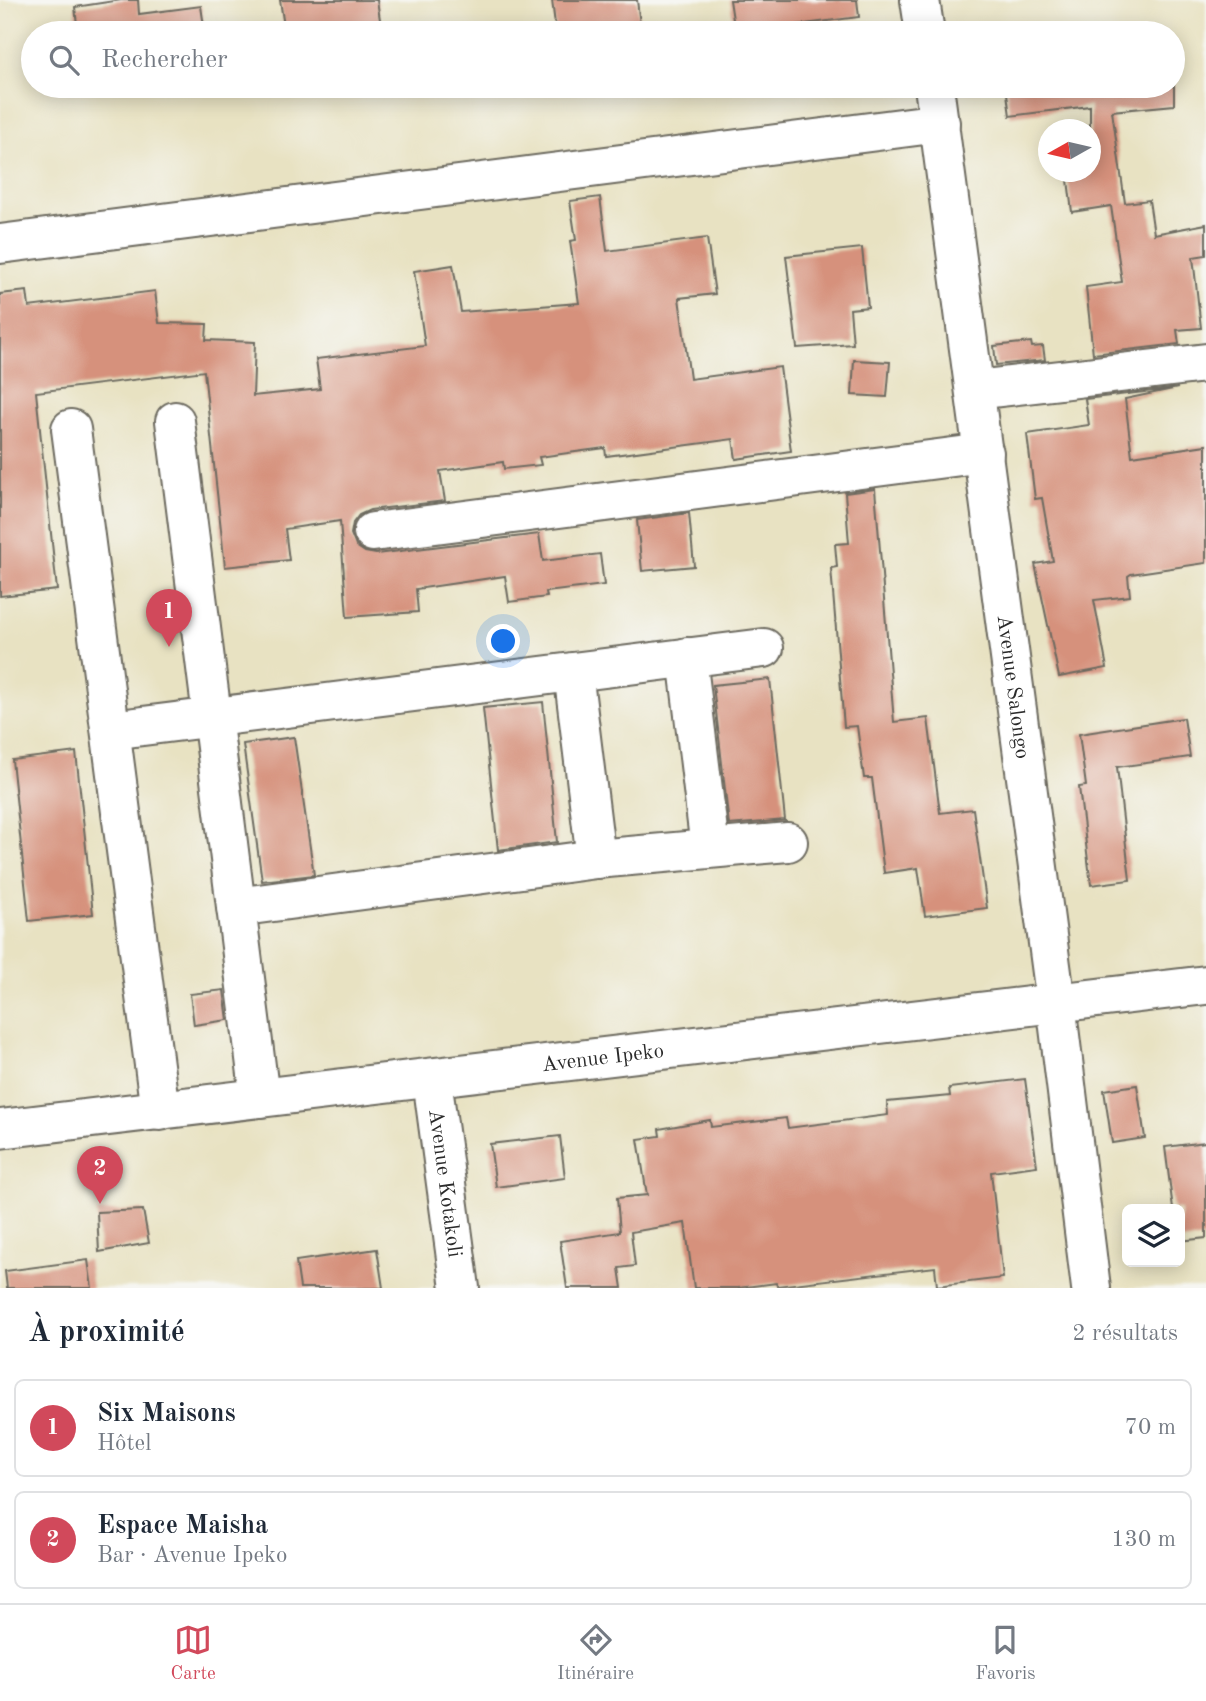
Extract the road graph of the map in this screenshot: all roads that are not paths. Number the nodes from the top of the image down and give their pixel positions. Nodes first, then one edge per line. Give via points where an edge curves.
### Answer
1 (920, 0) edge
2 (923, 21) edge
3 (936, 98) edge
4 (940, 123) junction
5 (0, 244) edge
6 (1206, 363) edge
7 (975, 390) junction
8 (175, 421) dead end
9 (71, 429) dead end
10 (984, 453) junction
11 (373, 532) dead end
12 (764, 648) dead end
13 (687, 657) junction
14 (573, 672) junction
15 (211, 717) junction
16 (111, 730) junction
17 (788, 842) dead end
18 (710, 848) junction
19 (596, 859) junction
20 (236, 907) junction
21 (1206, 985) edge
22 (1056, 1003) junction
23 (432, 1079) junction
24 (260, 1098) junction
25 (160, 1111) junction
26 (0, 1129) edge
27 (460, 1288) edge
28 (1091, 1288) edge

1 - 2 street
3 - 4 street, Avenue Salongo
4 - 5 street
4 - 7 street, Avenue Salongo
6 - 7 street
7 - 10 street, Avenue Salongo
8 - 15 street
9 - 16 street
10 - 11 street
10 - 22 street, Avenue Salongo
12 - 13 street
13 - 14 street
13 - 18 street
14 - 15 street
14 - 19 street
15 - 16 street
15 - 20 street
16 - 25 street
17 - 18 street
18 - 19 street
19 - 20 street
20 - 24 street
21 - 22 street, Avenue Ipeko
22 - 23 street, Avenue Ipeko
22 - 28 street, Avenue Salongo
23 - 24 street, Avenue Ipeko
23 - 27 street, Avenue Kotakoli
24 - 25 street, Avenue Ipeko
25 - 26 street, Avenue Ipeko

